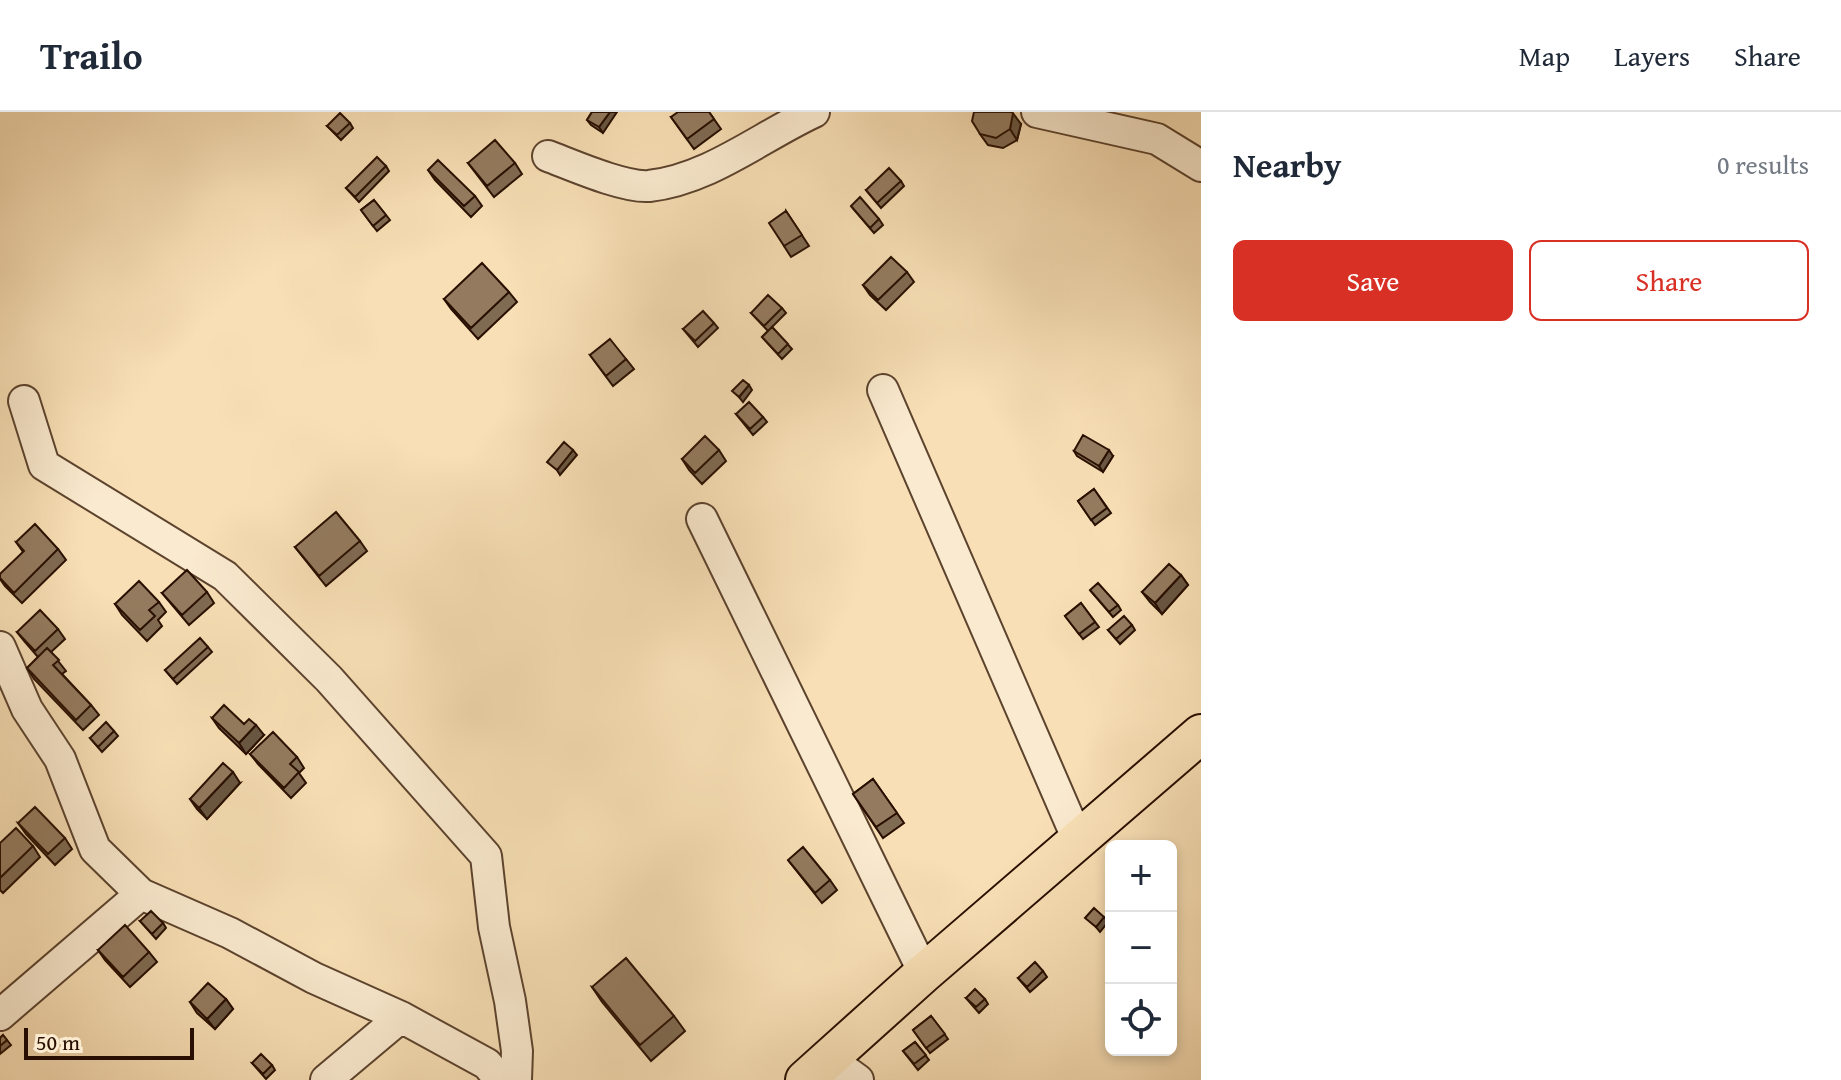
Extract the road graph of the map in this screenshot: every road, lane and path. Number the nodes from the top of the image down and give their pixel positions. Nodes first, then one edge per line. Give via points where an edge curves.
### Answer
1 (814, 112) edge
2 (1037, 112) edge
3 (548, 156) dead end
4 (1201, 166) edge
5 (883, 390) dead end
6 (24, 401) dead end
7 (702, 519) dead end
8 (0, 647) edge
9 (1201, 734) edge
10 (1078, 840) junction
11 (141, 894) junction
12 (924, 973) junction
13 (0, 1015) edge
14 (401, 1017) junction
15 (831, 1073) edge
16 (326, 1080) edge
17 (500, 1080) edge
18 (516, 1080) edge

1 - 3 street via 736,156 647,186 599,176
2 - 4 street via 1157,139
5 - 10 street
6 - 18 street via 44,465 225,576 329,679 486,856 517,1051
7 - 12 street
8 - 11 street via 27,709 60,759 95,849
9 - 10 main road
10 - 12 main road
11 - 13 street
11 - 14 street
12 - 15 main road
14 - 16 street
14 - 17 street via 487,1064

